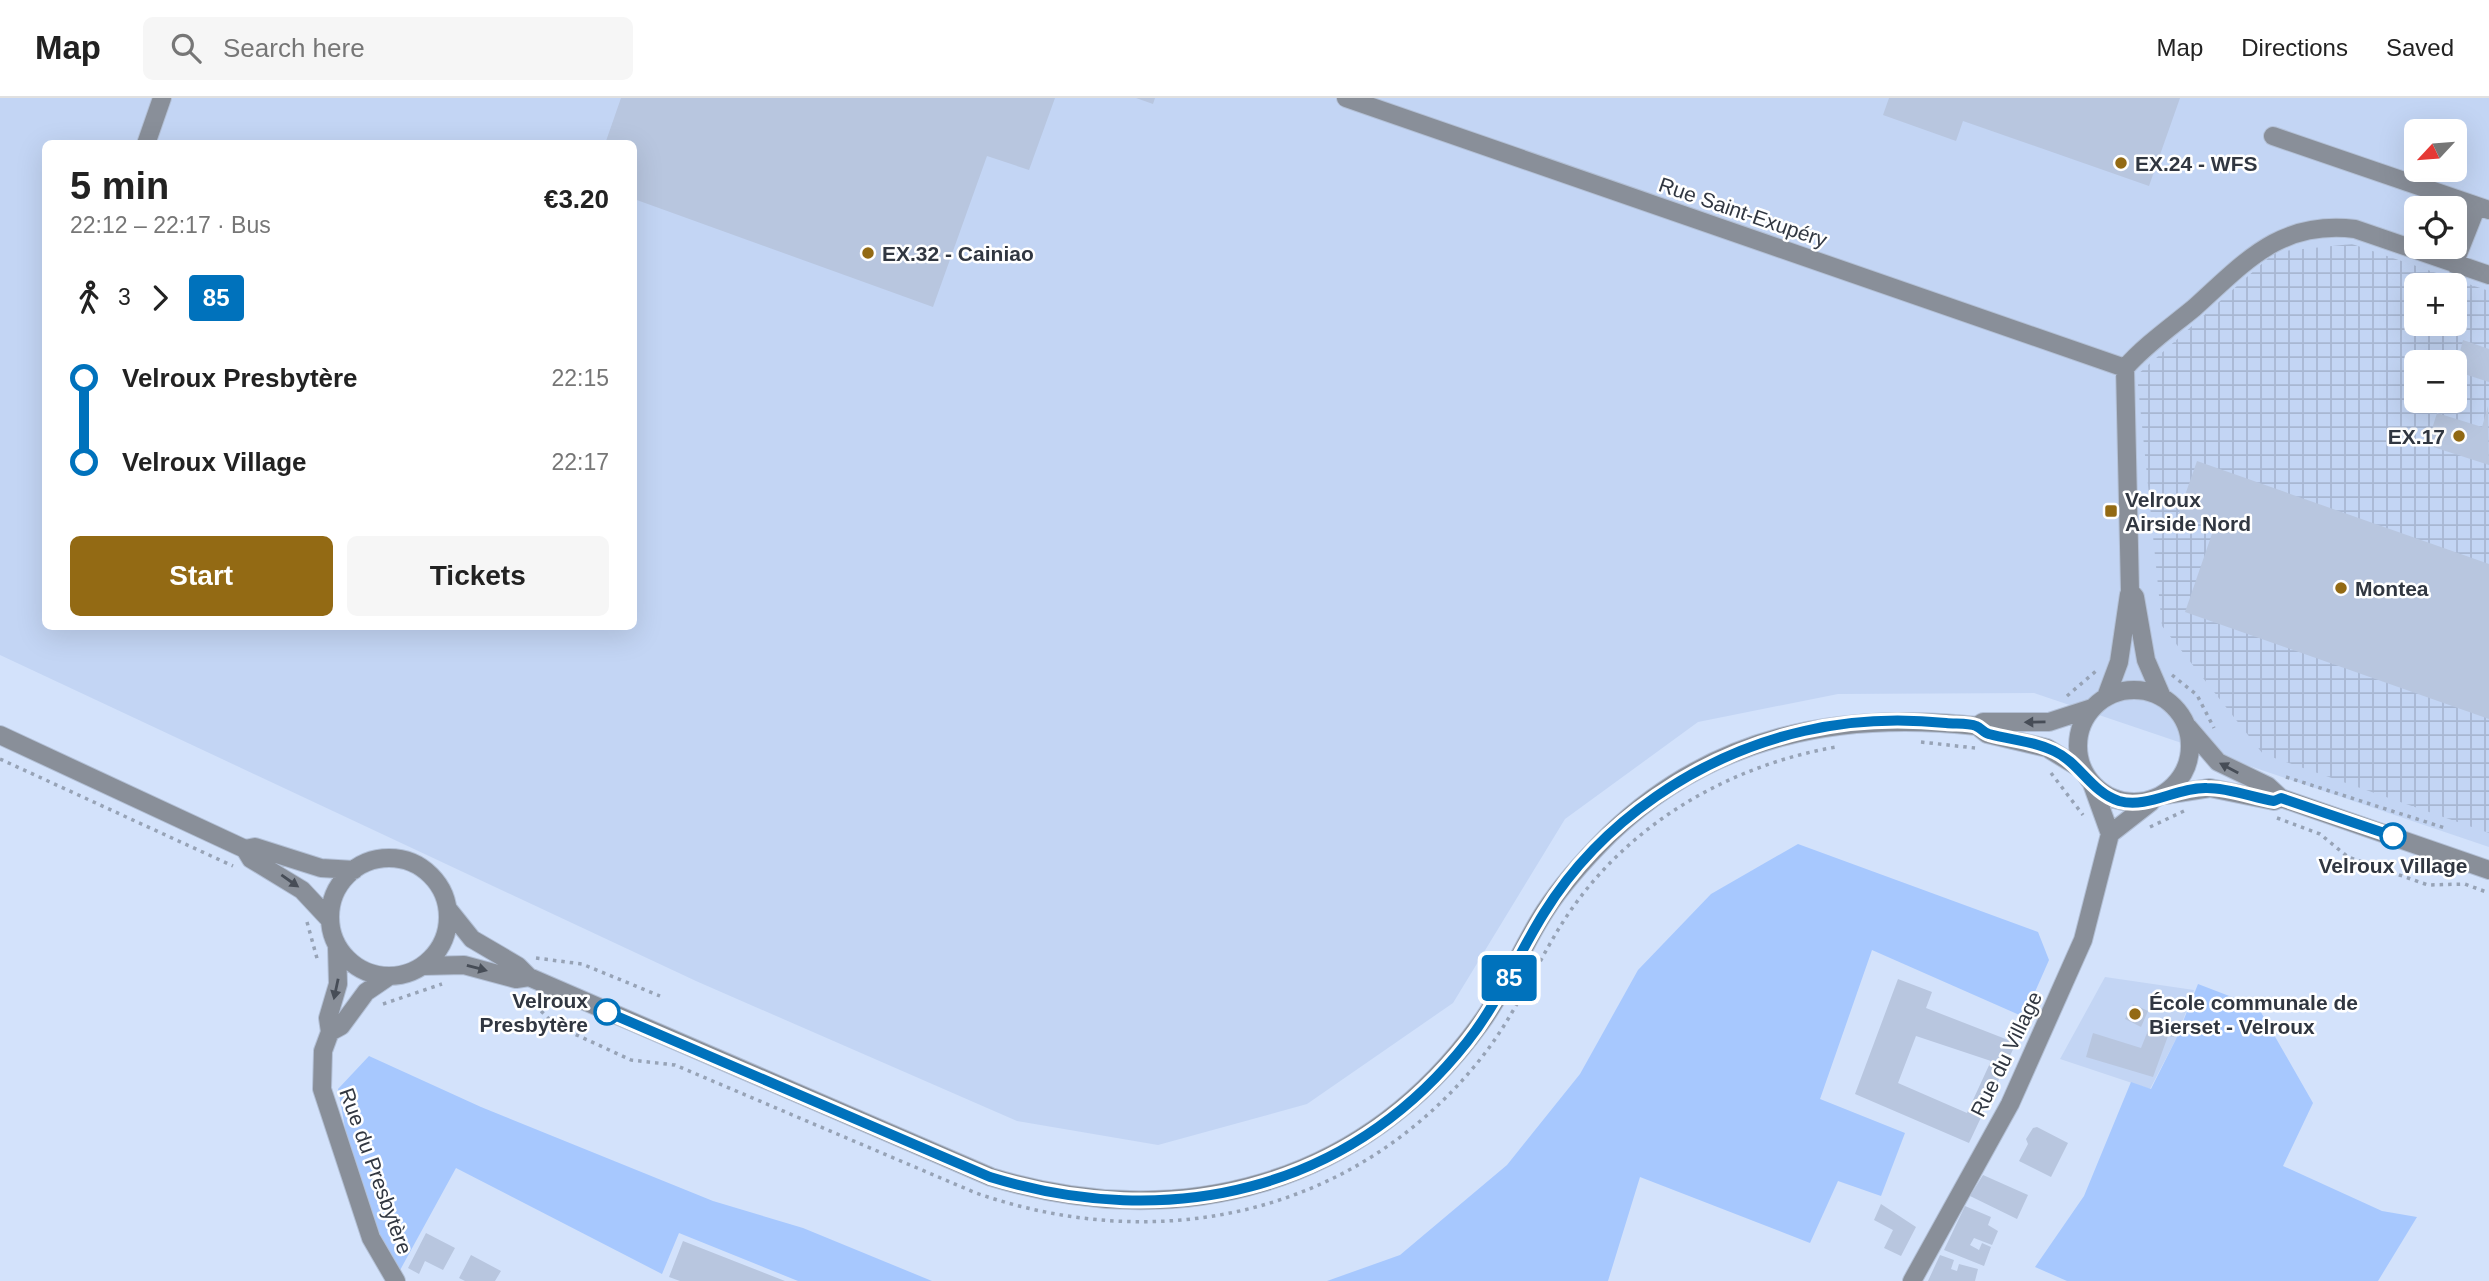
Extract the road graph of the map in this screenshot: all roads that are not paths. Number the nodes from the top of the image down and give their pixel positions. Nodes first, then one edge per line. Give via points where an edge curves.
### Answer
1 (162, 98) edge
2 (1346, 98) edge
3 (2273, 136) dead end
4 (147, 140) edge
5 (2483, 208) edge
6 (2454, 264) junction
7 (2489, 275) edge
8 (2125, 368) junction
9 (2130, 591) junction
10 (2162, 698) junction
11 (2099, 703) junction
12 (2186, 725) junction
13 (1977, 726) junction
14 (0, 735) edge
15 (2087, 777) junction
16 (2158, 798) junction
17 (2281, 798) junction
18 (2110, 835) junction
19 (245, 849) junction
20 (354, 870) junction
21 (2489, 870) edge
22 (448, 909) junction
23 (330, 920) junction
24 (337, 945) junction
25 (422, 967) junction
26 (388, 977) junction
27 (529, 977) junction
28 (330, 1032) junction
29 (396, 1281) edge
30 (1912, 1281) edge

1 - 4 street
2 - 8 street, Rue Saint-Exupéry
3 - 5 street
5 - 6 street
6 - 7 street
6 - 8 street via 2355,229 2294,233 2258,251
8 - 9 street
9 - 10 street via 2146,660
9 - 11 street via 2119,662
10 - 11 street via 2139,690 2122,691
10 - 12 street
11 -> 13 street via 2049,722 1983,722
11 - 15 street via 2082,723 2078,740
12 - 16 street via 2190,741 2184,773
17 -> 12 street via 2268,786 2218,762
13 - 15 street via 1987,734 2047,748
13 - 27 street via 1898,720 1813,729 1749,747 1674,785 1612,832 1575,871 1545,911 1482,1022 1448,1065 1409,1102 1362,1137 1311,1165 1248,1188 1195,1198 1084,1199 990,1177
14 - 19 street
15 - 16 street via 2121,801
15 - 18 street
16 - 17 street via 2210,788 2274,801
16 - 18 street
17 - 21 street
18 - 30 street, Rue du Village via 2083,940 2064,988 2010,1104
19 - 20 street via 255,847 321,868
19 -> 23 street via 251,859 310,896
20 - 22 street via 378,859 397,858 415,864 431,875
20 - 23 street via 334,894
22 - 25 street via 443,942
22 - 27 street via 472,939
23 - 24 street
24 - 26 street via 358,968
24 -> 28 street, Rue du Presbytère via 339,973 328,1018
25 - 26 street
25 -> 27 street via 464,965 516,979
26 - 28 street via 366,992 341,1026
28 - 29 street, Rue du Presbytère via 321,1068 325,1108 371,1238

